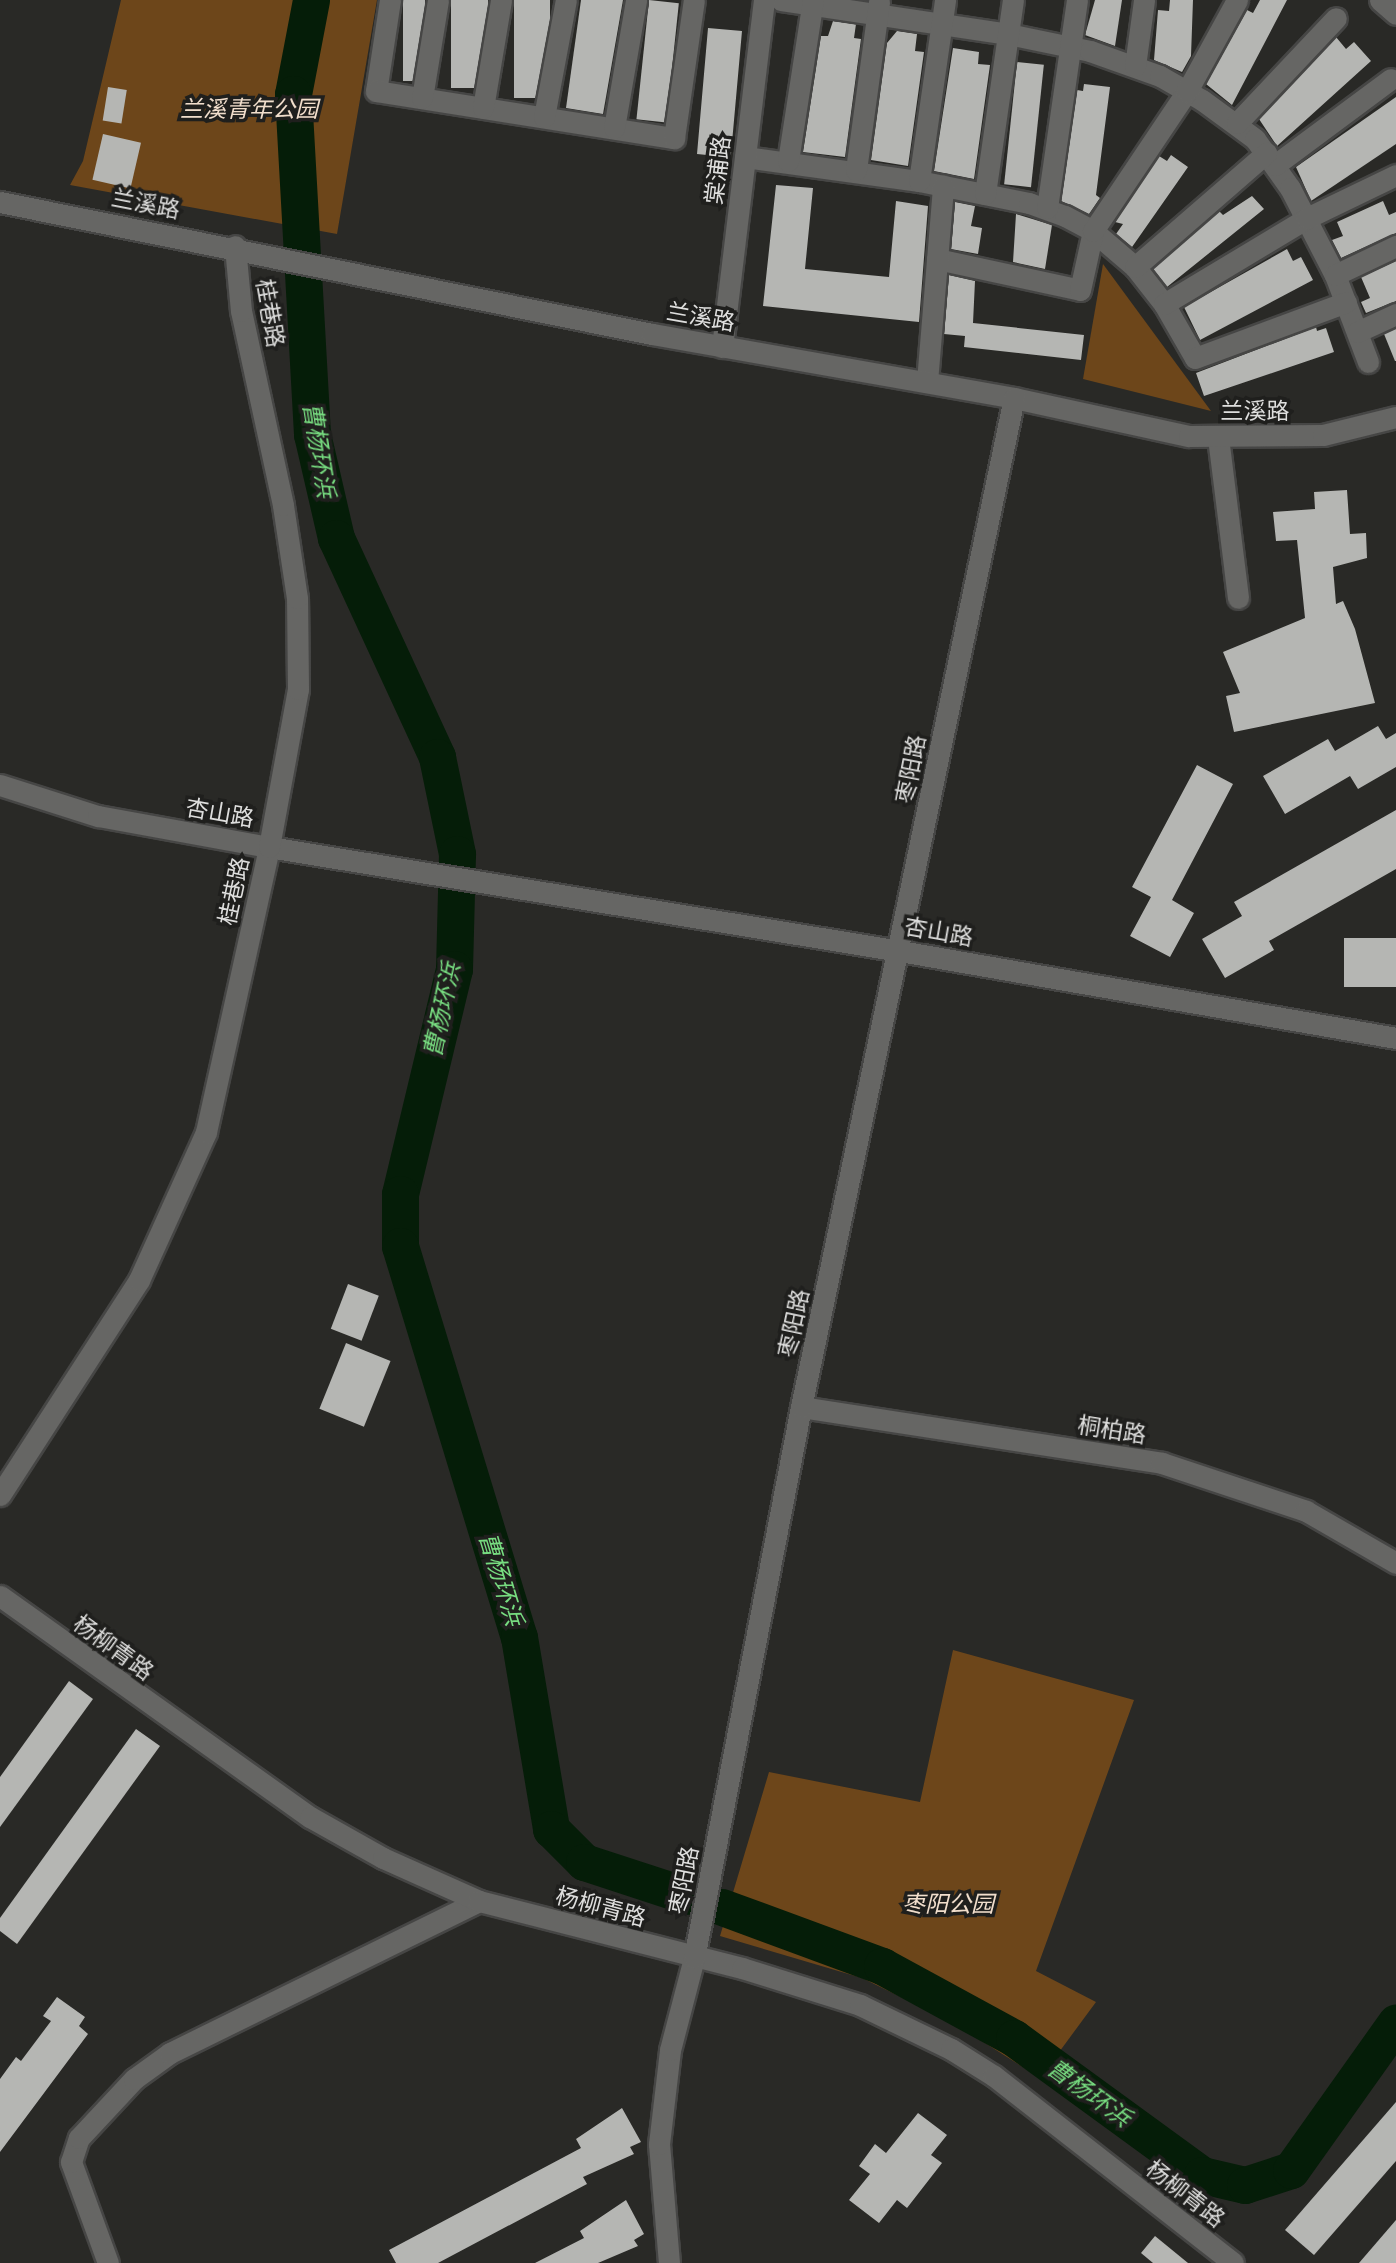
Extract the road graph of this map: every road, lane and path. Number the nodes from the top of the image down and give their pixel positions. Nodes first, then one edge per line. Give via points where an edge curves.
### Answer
1 (390, 0) edge
2 (438, 0) edge
3 (501, 0) edge
4 (566, 0) edge
5 (636, 0) edge
6 (694, 0) edge
7 (764, 0) edge
8 (781, 0) edge
9 (945, 0) edge
10 (1013, 0) edge
11 (1077, 0) edge
12 (1144, 0) edge
13 (1237, 0) edge
14 (1380, 0) edge
15 (812, 2) edge
16 (879, 7) edge
17 (1396, 14) edge
18 (1336, 18) dead end
19 (942, 23) junction
20 (1008, 34) junction
21 (1070, 47) junction
22 (1135, 65) junction
23 (1391, 79) dead end
24 (1187, 91) junction
25 (422, 98) junction
26 (483, 108) junction
27 (544, 117) junction
28 (1237, 123) junction
29 (614, 128) junction
30 (745, 157) junction
31 (1270, 159) junction
32 (788, 161) junction
33 (856, 170) junction
34 (1396, 175) edge
35 (919, 181) junction
36 (943, 186) junction
37 (985, 194) junction
38 (0, 202) edge
39 (1047, 208) junction
40 (1307, 218) junction
41 (1093, 231) junction
42 (235, 246) junction
43 (1396, 246) edge
44 (937, 259) junction
45 (1135, 267) junction
46 (1335, 275) junction
47 (1346, 302) junction
48 (1164, 304) junction
49 (1396, 314) edge
50 (1357, 332) junction
51 (722, 347) junction
52 (1368, 362) dead end
53 (927, 382) junction
54 (1014, 398) junction
55 (1396, 417) edge
56 (1218, 437) junction
57 (1238, 598) dead end
58 (0, 785) edge
59 (269, 848) junction
60 (900, 951) junction
61 (1396, 1038) edge
62 (801, 1407) junction
63 (0, 1495) edge
64 (1396, 1563) edge
65 (0, 1596) edge
66 (479, 1901) junction
67 (694, 1958) junction
68 (108, 2263) edge
69 (668, 2263) edge
70 (1233, 2263) edge

1 - 25 street via 376,91
2 - 25 street
3 - 26 street
4 - 27 street
5 - 29 street
6 - 29 street via 674,138
7 - 30 street, 棠浦路
8 - 15 street
9 - 19 street
10 - 20 street
11 - 21 street
12 - 22 street
13 - 24 street
14 - 17 street
15 - 16 street
15 - 32 street
16 - 19 street
16 - 33 street
18 - 28 street
19 - 20 street
19 - 35 street
20 - 21 street
20 - 37 street
21 - 22 street
21 - 39 street
22 - 24 street
23 - 31 street
24 - 28 street
24 - 41 street
25 - 26 street
26 - 27 street
27 - 29 street
28 - 31 street
30 - 32 street
30 - 51 street, 棠浦路
31 - 40 street
31 - 45 street
32 - 33 street
33 - 35 street
34 - 40 street
35 - 36 street
36 - 37 street
36 - 44 street
37 - 39 street
38 - 42 street, 兰溪路
39 - 41 street
40 - 46 street
40 - 48 street
41 - 44 street via 1080,290
41 - 45 street
42 - 51 street, 兰溪路
42 - 59 street, 桂巷路 via 241,311 284,505 297,598 298,689
43 - 46 street
44 - 53 street
45 - 48 street
46 - 47 street
47 - 48 street via 1195,358
47 - 50 street
49 - 50 street
50 - 52 street
51 - 53 street, 兰溪路
53 - 54 street, 兰溪路
54 - 56 street, 兰溪路 via 1189,436
54 - 60 street, 枣阳路
55 - 56 street, 兰溪路 via 1323,435
56 - 57 street
58 - 59 street, 杏山路 via 98,816
59 - 60 street, 杏山路
59 - 63 street, 桂巷路 via 206,1132 139,1280
60 - 61 street, 杏山路
60 - 62 street, 枣阳路
62 - 64 street, 桐柏路 via 1162,1463 1306,1511
62 - 67 street, 枣阳路
65 - 66 street, 杨柳青路 via 310,1817 383,1858
66 - 67 street, 杨柳青路
66 - 68 street via 170,2053 134,2079 79,2137 71,2162
67 - 69 street, 枣阳路 via 670,2050 659,2144
67 - 70 street, 杨柳青路 via 860,2005 951,2049 994,2076

